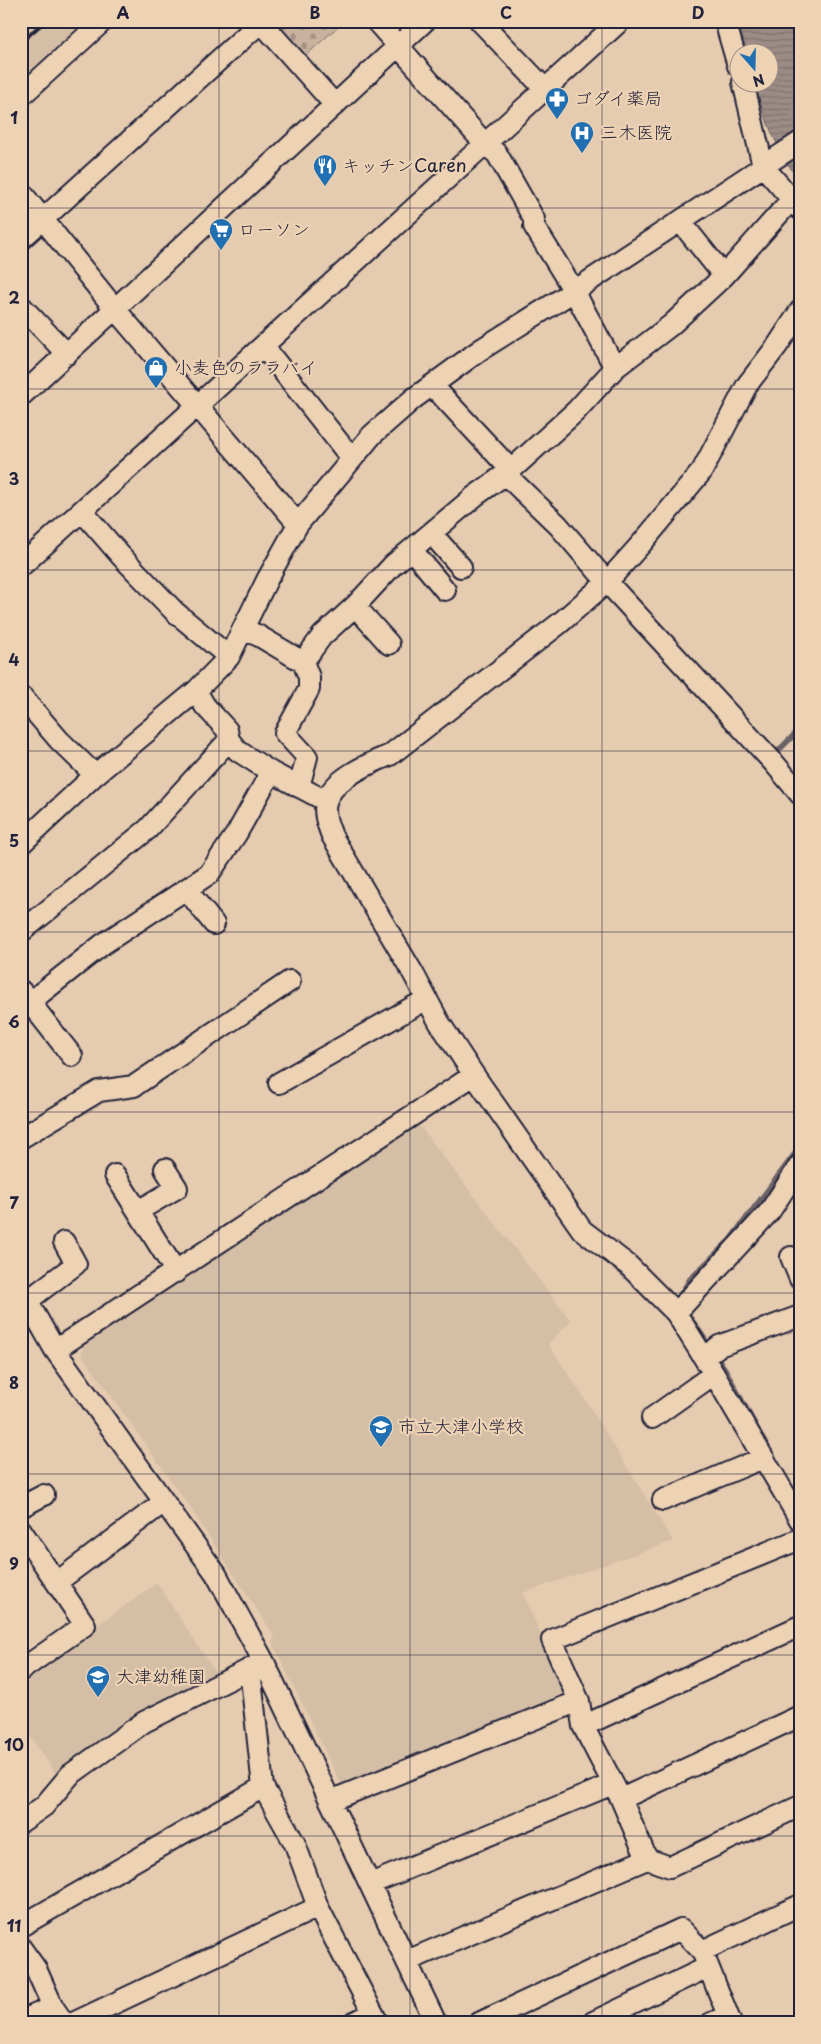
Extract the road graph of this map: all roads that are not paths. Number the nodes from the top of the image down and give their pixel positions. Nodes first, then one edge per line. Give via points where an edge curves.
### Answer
1 (103, 21) edge
2 (376, 21) edge
3 (425, 21) edge
4 (480, 21) edge
5 (620, 21) edge
6 (725, 21) edge
7 (261, 22) edge
8 (731, 42) edge
9 (397, 47) junction
10 (545, 89) junction
11 (746, 92) edge
12 (21, 96) edge
13 (335, 105) junction
14 (800, 142) edge
15 (484, 144) junction
16 (764, 166) junction
17 (21, 192) edge
18 (796, 204) edge
19 (43, 218) junction
20 (680, 221) junction
21 (21, 239) edge
22 (724, 276) junction
23 (574, 291) junction
24 (21, 306) edge
25 (115, 309) junction
26 (800, 310) edge
27 (264, 347) junction
28 (67, 354) junction
29 (615, 368) junction
30 (432, 385) junction
31 (21, 396) edge
32 (198, 406) junction
33 (352, 459) junction
34 (508, 472) junction
35 (82, 511) junction
36 (298, 524) junction
37 (432, 534) junction
38 (412, 550) junction
39 (21, 566) edge
40 (462, 567) dead end
41 (607, 582) junction
42 (445, 590) dead end
43 (356, 606) junction
44 (243, 629) junction
45 (389, 644) dead end
46 (229, 657) junction
47 (303, 662) junction
48 (196, 691) junction
49 (21, 700) edge
50 (229, 740) junction
51 (271, 772) junction
52 (95, 774) junction
53 (299, 787) junction
54 (800, 794) edge
55 (326, 801) junction
56 (21, 844) edge
57 (186, 890) junction
58 (214, 924) dead end
59 (21, 932) edge
60 (290, 981) dead end
61 (427, 998) junction
62 (24, 1000) edge
63 (72, 1056) dead end
64 (474, 1075) junction
65 (279, 1083) dead end
66 (21, 1138) edge
67 (165, 1169) dead end
68 (115, 1175) dead end
69 (796, 1177) edge
70 (138, 1212) junction
71 (64, 1242) dead end
72 (791, 1257) dead end
73 (176, 1272) junction
74 (800, 1279) edge
75 (24, 1296) edge
76 (676, 1313) junction
77 (800, 1316) edge
78 (55, 1350) junction
79 (712, 1360) junction
80 (652, 1418) dead end
81 (763, 1458) junction
82 (44, 1495) dead end
83 (664, 1500) dead end
84 (164, 1502) junction
85 (21, 1507) edge
86 (798, 1512) edge
87 (22, 1535) edge
88 (800, 1539) edge
89 (57, 1582) junction
90 (800, 1626) edge
91 (256, 1665) junction
92 (21, 1670) edge
93 (579, 1701) junction
94 (800, 1716) edge
95 (584, 1726) junction
96 (263, 1787) junction
97 (617, 1791) junction
98 (330, 1801) junction
99 (800, 1806) edge
100 (21, 1822) edge
101 (646, 1858) junction
102 (370, 1884) junction
103 (800, 1906) edge
104 (318, 1907) junction
105 (21, 1926) edge
106 (21, 1948) edge
107 (705, 1959) junction
108 (407, 1961) junction
109 (59, 2015) edge
110 (375, 2018) edge
111 (723, 2020) edge
112 (21, 2021) edge
113 (73, 2023) edge
114 (352, 2023) edge
115 (436, 2023) edge
116 (479, 2023) edge
117 (591, 2023) edge

1 - 12 street
2 - 9 street
3 - 9 street
4 - 10 street
5 - 10 street
6 - 8 street
7 - 13 street
7 - 19 street
9 - 13 street
9 - 15 street
10 - 15 street
11 - 16 street
13 - 25 street
14 - 16 street
15 - 23 street via 497,154 534,219 534,226
15 - 27 street
16 - 18 street
16 - 20 street
17 - 19 street
18 - 22 street
19 - 21 street
19 - 25 street
20 - 22 street
20 - 23 street
22 - 29 street via 671,325
23 - 29 street
23 - 30 street via 480,350
24 - 28 street
25 - 28 street
25 - 32 street
26 - 41 street via 747,385 702,471
27 - 32 street
27 - 33 street
28 - 31 street
29 - 34 street via 576,411
30 - 33 street via 372,435
30 - 34 street
32 - 35 street
32 - 36 street
33 - 36 street
34 - 37 street
34 - 41 street
35 - 39 street
35 - 46 street via 174,612
36 - 44 street
37 - 38 street
37 - 40 street
38 - 42 street
38 - 43 street via 393,565
41 - 54 street
41 - 55 street via 560,624 390,755 344,778
43 - 45 street
43 - 47 street via 322,636
44 - 46 street
44 - 47 street
46 - 48 street
47 - 53 street via 309,688 286,733 308,756
48 - 50 street via 226,730
48 - 52 street
49 - 52 street
50 - 51 street
50 - 59 street via 148,829
51 - 53 street
51 - 57 street via 237,834 209,874
52 - 56 street
53 - 55 street
55 - 61 street via 326,817 332,836
57 - 58 street
57 - 62 street
60 - 66 street via 134,1086 99,1090
61 - 64 street
61 - 65 street
62 - 63 street
64 - 73 street
64 - 76 street via 582,1230 628,1265
67 - 70 street via 177,1188
68 - 70 street
69 - 76 street via 770,1211
70 - 73 street
71 - 75 street via 76,1264
72 - 74 street
73 - 78 street
75 - 78 street
76 - 79 street
77 - 79 street
78 - 84 street
79 - 80 street
79 - 81 street
81 - 83 street
81 - 86 street
82 - 85 street
84 - 89 street
84 - 91 street via 216,1574
87 - 89 street
88 - 93 street via 552,1640
89 - 92 street via 85,1625
90 - 95 street
91 - 96 street
91 - 98 street
91 - 100 street via 144,1722 70,1775 44,1806
93 - 95 street
93 - 98 street
94 - 97 street
95 - 97 street
96 - 104 street via 295,1844
96 - 105 street
97 - 101 street
97 - 102 street
98 - 102 street
99 - 101 street via 670,1867
101 - 108 street
102 - 108 street
103 - 107 street
104 - 110 street
104 - 113 street
106 - 109 street via 36,1969
107 - 111 street
107 - 116 street via 681,1929
107 - 117 street
108 - 115 street
109 - 112 street
110 - 114 street

